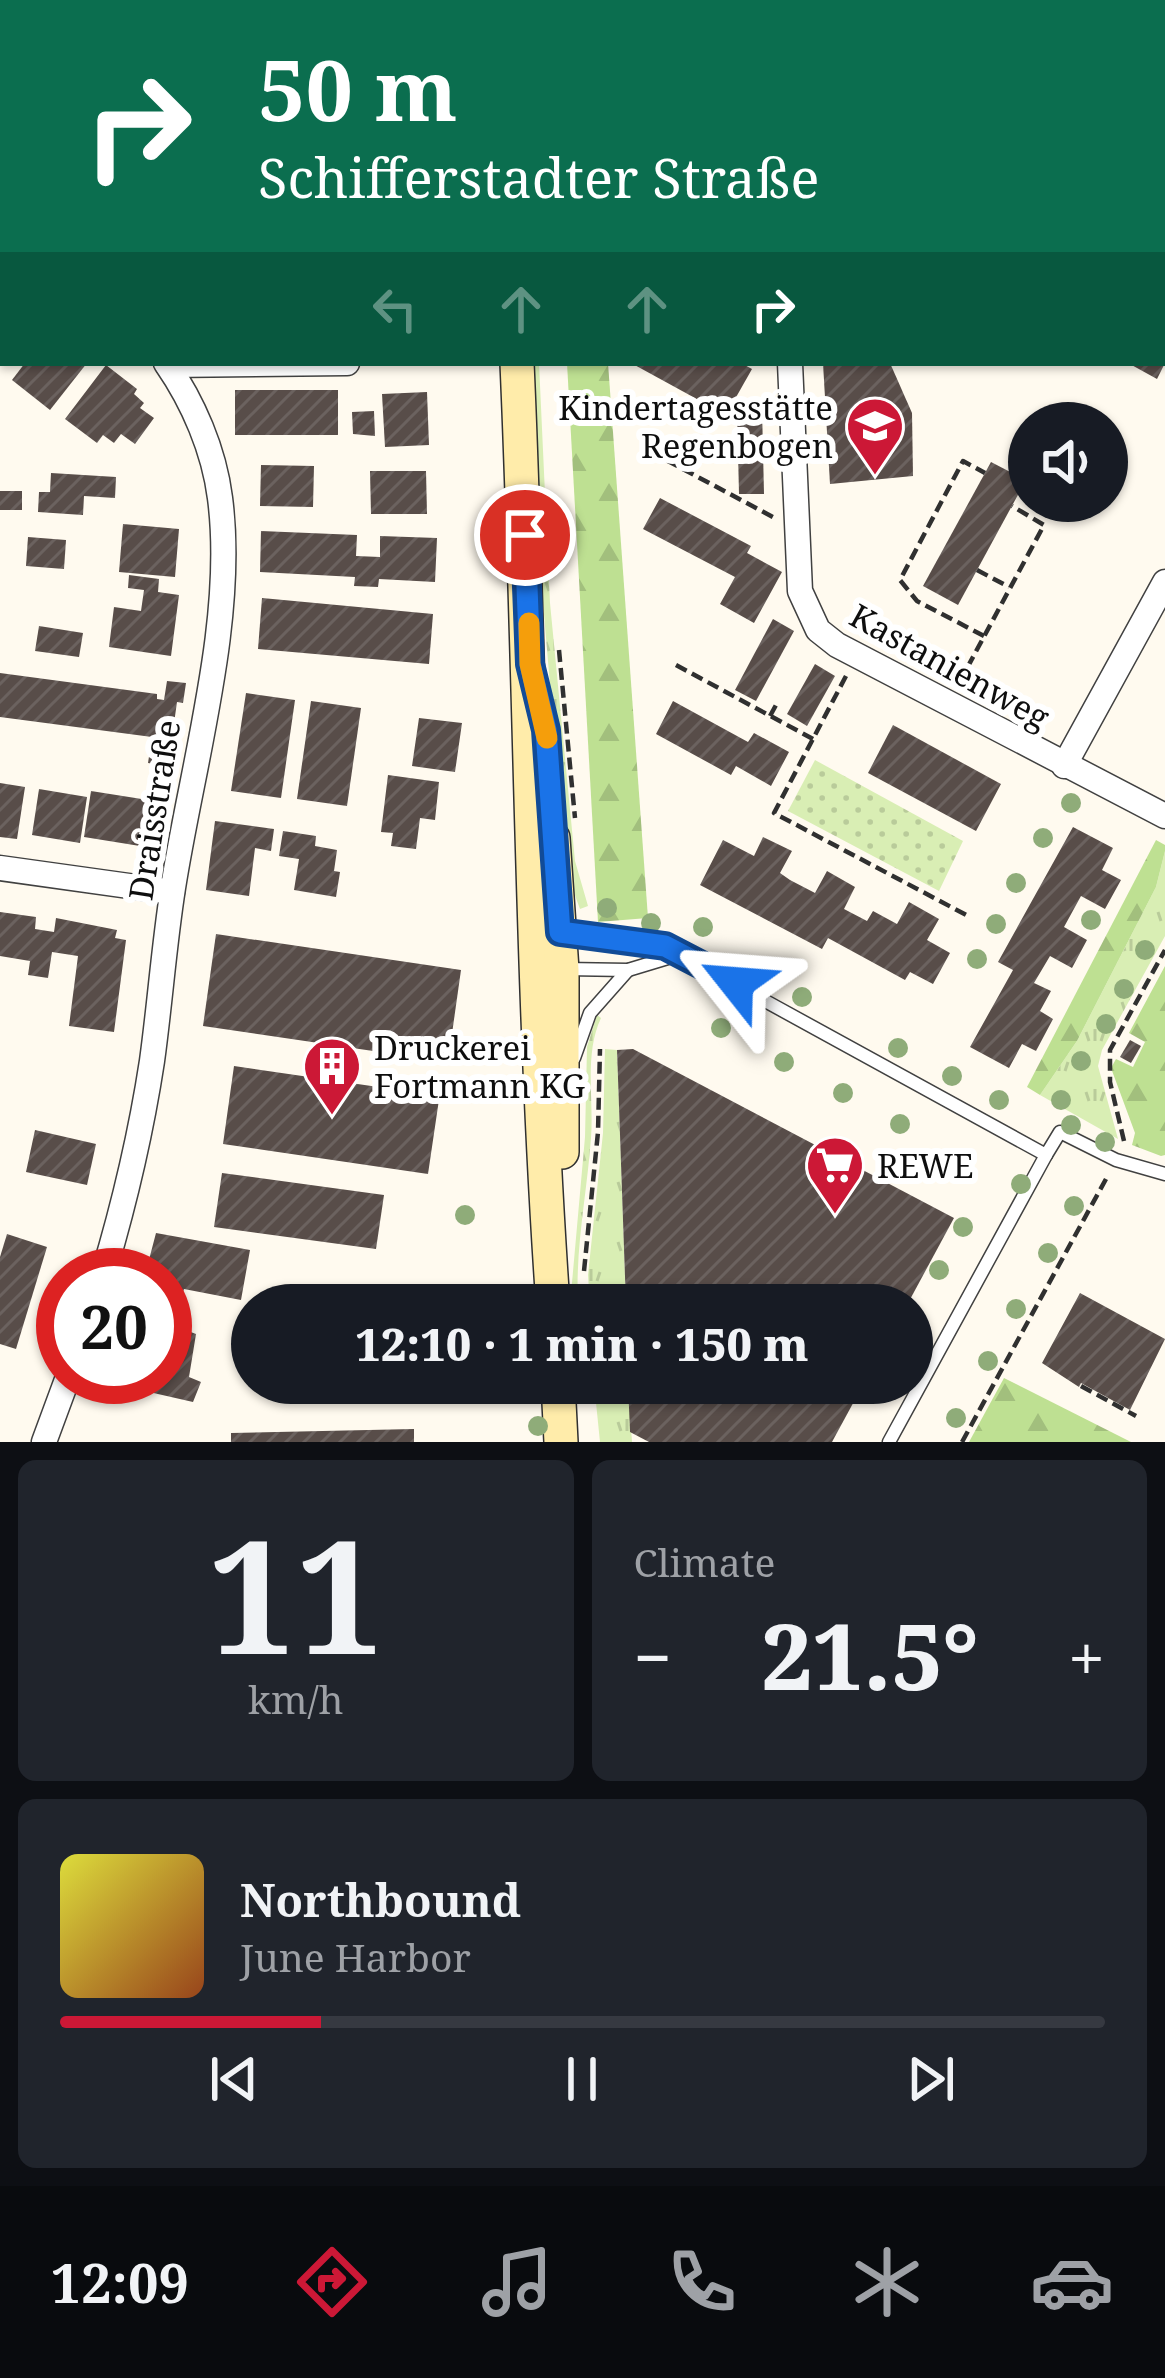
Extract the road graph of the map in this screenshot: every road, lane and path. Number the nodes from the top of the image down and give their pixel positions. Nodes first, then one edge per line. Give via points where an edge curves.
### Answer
1 (168, 366) edge
2 (518, 366) edge
3 (790, 366) edge
4 (651, 452) dead end
5 (985, 473) dead end
6 (1039, 522) edge
7 (797, 530) junction
8 (977, 570) dead end
9 (1165, 582) edge
10 (1010, 588) junction
11 (984, 636) junction
12 (857, 656) junction
13 (676, 665) dead end
14 (948, 704) junction
15 (776, 705) dead end
16 (770, 716) junction
17 (813, 739) junction
18 (1064, 766) junction
19 (1165, 815) edge
20 (0, 868) edge
21 (172, 892) junction
22 (970, 916) dead end
23 (547, 933) junction
24 (1165, 950) edge
25 (682, 954) junction
26 (549, 970) junction
27 (628, 970) junction
28 (564, 1094) junction
29 (1046, 1155) junction
30 (1116, 1160) junction
31 (1165, 1174) edge
32 (110, 1248) edge
33 (553, 1284) edge
34 (556, 1284) edge
35 (1081, 1386) dead end
36 (58, 1404) edge
37 (559, 1404) edge
38 (1136, 1416) dead end
39 (44, 1442) edge
40 (561, 1442) edge
41 (889, 1442) edge
42 (962, 1442) edge

1 - 21 street, Draisstraße via 214,463 223,526 219,616
2 - 23 main road
3 - 7 street, Kastanienweg
4 - 7 path
5 - 11 path via 963,461 900,580 917,601
6 - 10 path
7 - 12 street, Kastanienweg via 806,612
8 - 10 path
9 - 18 street
10 - 11 path
11 - 14 path
12 - 14 street, Kastanienweg
12 - 17 path
13 - 16 path
14 - 18 street, Kastanienweg
15 - 16 path
16 - 17 path
17 - 22 path via 774,813
18 - 19 street, Kastanienweg
20 - 21 street
21 - 32 street, Draisstraße via 138,1138
23 - 25 lane via 643,941
23 - 26 main road
24 - 30 path via 1107,1065 1125,1140
25 - 27 lane
25 - 29 lane
26 - 27 lane
26 - 28 main road
26 - 33 main road via 538,1072
27 - 28 lane via 590,1013
28 - 34 main road
29 - 30 lane via 1060,1132
29 - 41 lane
30 - 31 lane
30 - 42 path
35 - 38 path
36 - 39 street
37 - 40 main road

